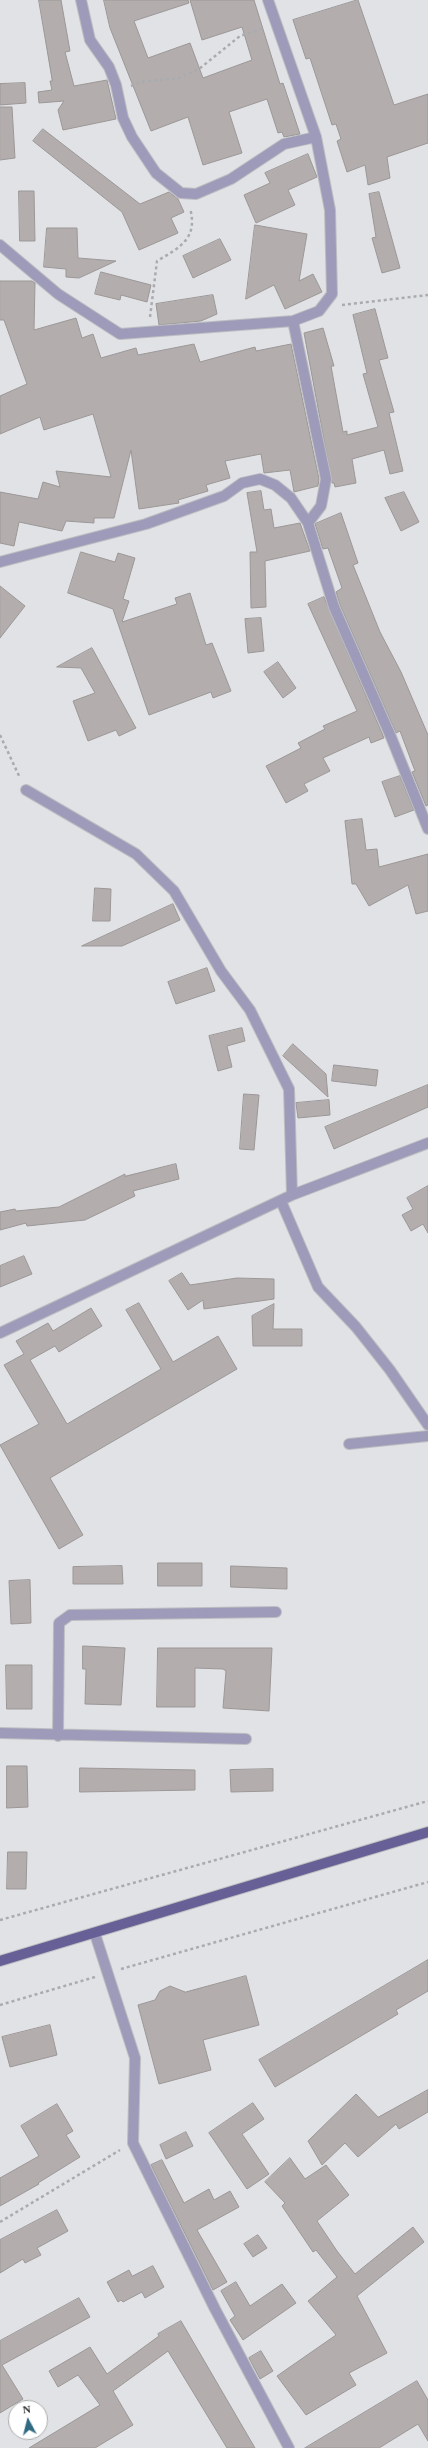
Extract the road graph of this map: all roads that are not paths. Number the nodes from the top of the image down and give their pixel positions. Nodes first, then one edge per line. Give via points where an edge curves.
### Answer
1 (81, 0) edge
2 (268, 0) edge
3 (316, 137) junction
4 (0, 245) edge
5 (293, 321) junction
6 (308, 523) junction
7 (0, 562) edge
8 (26, 790) road end
9 (428, 829) edge
10 (428, 1144) edge
11 (292, 1195) junction
12 (281, 1200) junction
13 (0, 1333) edge
14 (428, 1426) edge
15 (428, 1436) edge
16 (349, 1444) dead end
17 (276, 1612) dead end
18 (0, 1733) edge
19 (58, 1736) junction
20 (246, 1739) dead end
21 (428, 1832) edge
22 (95, 1934) junction
23 (0, 1961) edge
24 (289, 2448) edge

1 - 3 street via 90,40 110,67 123,118 156,173 181,194 196,194 231,179 284,144
2 - 3 street
3 - 5 street via 330,210 332,294 319,311
4 - 5 street via 58,294 120,334 148,334
5 - 6 street via 326,479 321,506
6 - 7 street via 291,498 275,485 260,479 242,483 224,496 146,524
6 - 9 street via 334,608 392,737
8 - 11 street via 136,854 174,891 221,971 250,1010 289,1089
10 - 11 street
11 - 12 street
12 - 13 street
12 - 14 street via 318,1287 356,1327 390,1370
15 - 16 street
17 - 19 street via 70,1615 59,1622
18 - 19 street
19 - 20 street
21 - 22 main road
22 - 23 main road
22 - 24 street via 135,2058 133,2143 215,2309

